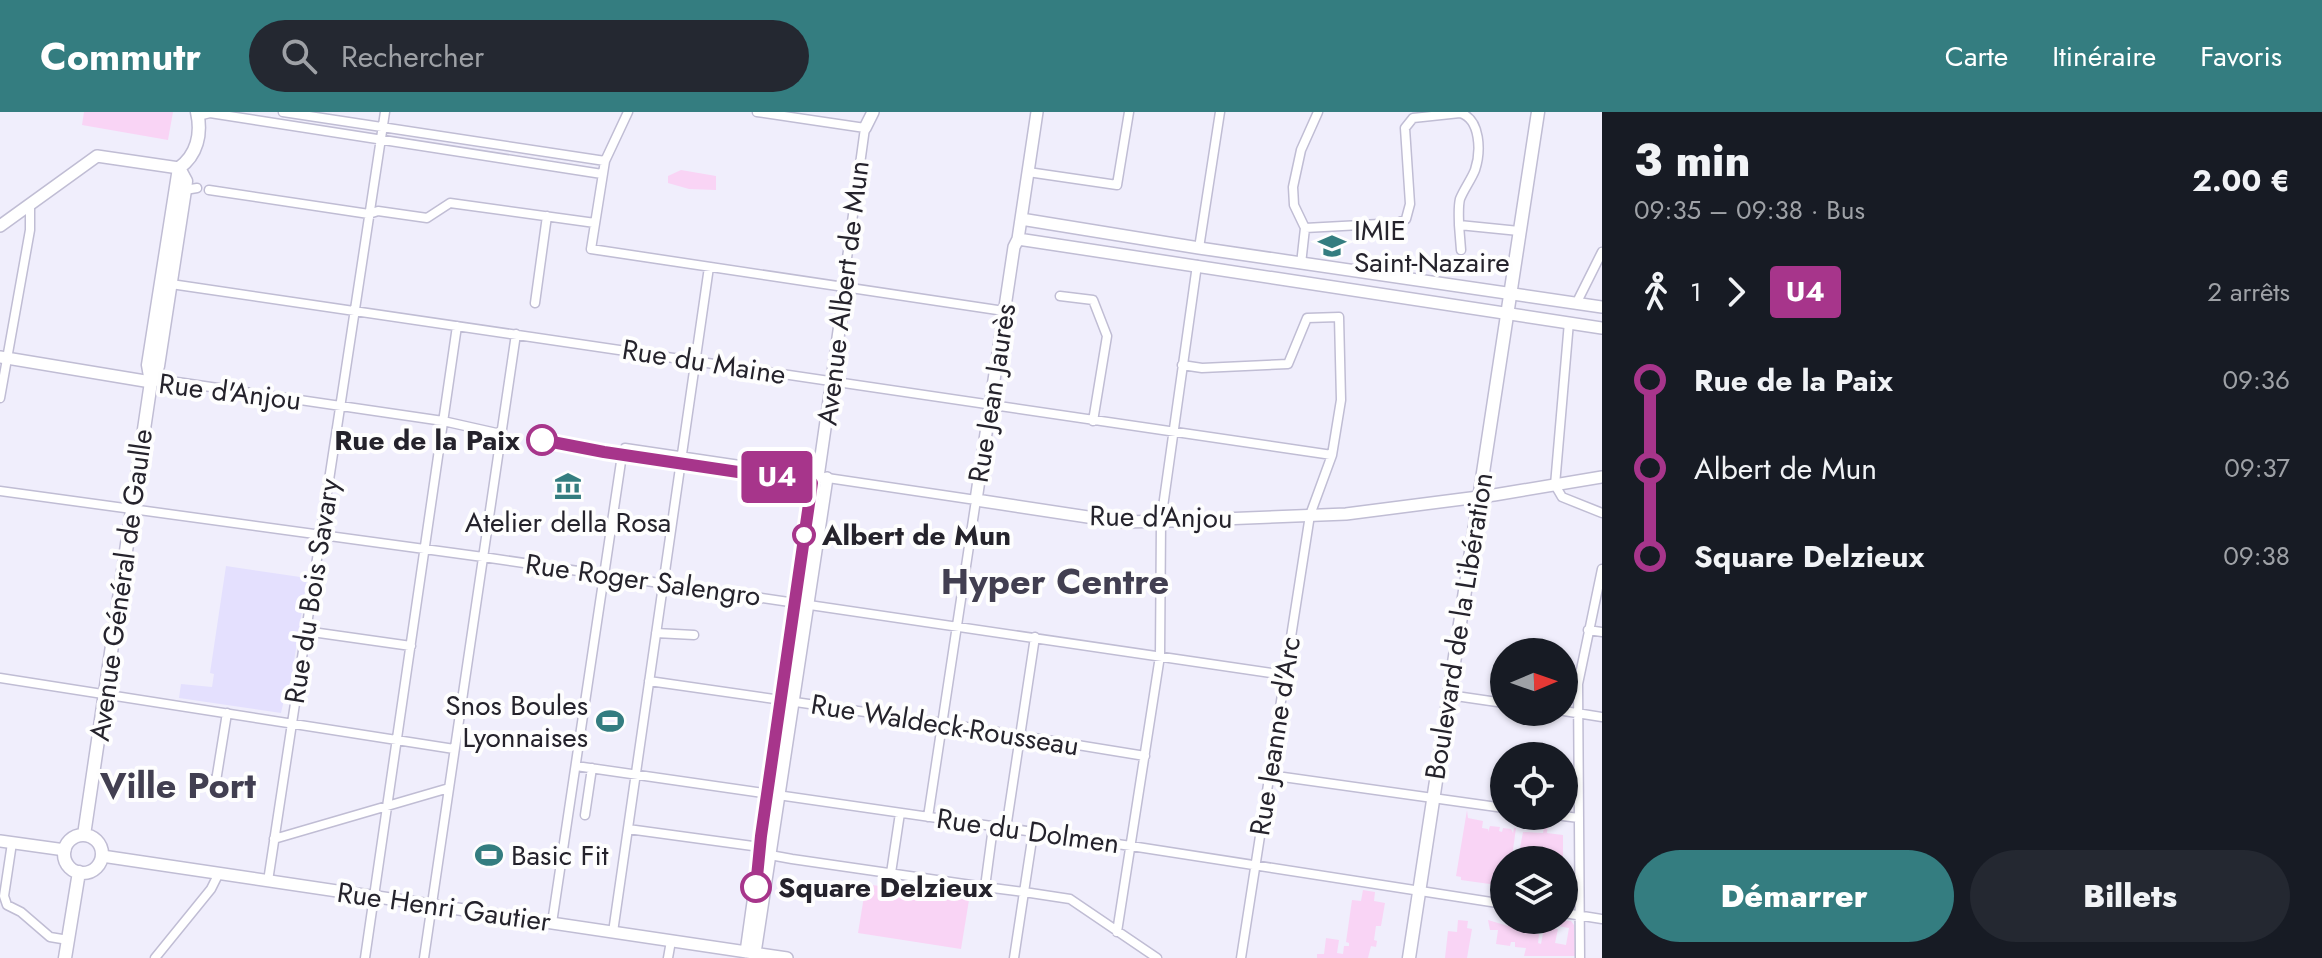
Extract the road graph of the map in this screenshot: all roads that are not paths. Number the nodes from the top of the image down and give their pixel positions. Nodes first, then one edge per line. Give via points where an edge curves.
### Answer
1 (283, 112) edge
2 (385, 112) edge
3 (628, 112) edge
4 (757, 112) edge
5 (873, 112) edge
6 (1037, 112) edge
7 (1129, 112) edge
8 (1220, 112) edge
9 (1318, 112) edge
10 (1538, 112) edge
11 (200, 114) edge
12 (383, 126) junction
13 (865, 128) junction
14 (381, 140) junction
15 (605, 161) junction
16 (179, 168) junction
17 (1028, 172) junction
18 (602, 174) junction
19 (209, 190) dead end
20 (30, 205) junction
21 (369, 214) junction
22 (547, 216) junction
23 (1021, 219) junction
24 (595, 223) junction
25 (1459, 225) junction
26 (0, 226) edge
27 (1305, 228) junction
28 (1519, 231) junction
29 (1016, 243) junction
30 (1199, 248) junction
31 (1461, 250) dead end
32 (1602, 252) edge
33 (1301, 264) junction
34 (1197, 265) junction
35 (709, 267) junction
36 (171, 284) junction
37 (843, 287) junction
38 (1509, 294) junction
39 (1060, 296) dead end
40 (535, 303) dead end
41 (1576, 304) junction
42 (1602, 307) edge
43 (355, 311) junction
44 (1004, 311) junction
45 (1506, 314) junction
46 (1569, 322) junction
47 (457, 326) junction
48 (1602, 328) edge
49 (516, 334) junction
50 (3, 358) edge
51 (696, 361) junction
52 (1182, 365) junction
53 (151, 382) junction
54 (832, 382) junction
55 (0, 398) edge
56 (990, 405) junction
57 (340, 407) junction
58 (1093, 421) junction
59 (443, 425) junction
60 (1173, 432) junction
61 (501, 434) junction
62 (1332, 455) junction
63 (681, 460) junction
64 (820, 477) junction
65 (1602, 477) edge
66 (1555, 485) junction
67 (0, 491) edge
68 (1478, 498) junction
69 (976, 500) junction
70 (132, 509) junction
71 (1602, 513) edge
72 (1310, 515) junction
73 (1161, 521) junction
74 (320, 534) junction
75 (425, 549) junction
76 (483, 557) junction
77 (1602, 569) edge
78 (604, 574) junction
79 (663, 583) junction
80 (795, 602) junction
81 (809, 604) junction
82 (956, 626) junction
83 (1588, 630) junction
84 (305, 631) junction
85 (1602, 632) edge
86 (656, 633) junction
87 (694, 635) dead end
88 (1035, 637) junction
89 (411, 646) junction
90 (1160, 656) junction
91 (1285, 675) junction
92 (0, 678) edge
93 (649, 681) junction
94 (1578, 684) edge
95 (105, 694) junction
96 (1449, 695) junction
97 (781, 700) junction
98 (1490, 701) edge
99 (794, 702) junction
100 (227, 713) junction
101 (1578, 713) joint
102 (1602, 717) edge
103 (291, 722) junction
104 (942, 723) junction
105 (1020, 735) junction
106 (397, 740) junction
107 (454, 749) junction
108 (1145, 756) junction
109 (576, 766) junction
110 (592, 768) junction
111 (636, 774) junction
112 (1269, 775) junction
113 (193, 777) dead end
114 (449, 788) junction
115 (767, 793) junction
116 (781, 795) junction
117 (1433, 798) junction
118 (387, 805) junction
119 (1490, 806) edge
120 (900, 813) junction
121 (585, 815) dead end
122 (928, 817) junction
123 (1579, 818) joint
124 (993, 827) junction
125 (628, 829) junction
126 (1006, 829) junction
127 (1033, 833) junction
128 (84, 835) junction
129 (274, 839) junction
130 (6, 842) edge
131 (1131, 846) junction
132 (65, 850) junction
133 (765, 851) junction
134 (102, 856) junction
135 (1255, 867) junction
136 (79, 872) junction
137 (219, 873) junction
138 (891, 873) junction
139 (268, 881) junction
140 (985, 887) junction
141 (1419, 891) junction
142 (1024, 892) junction
143 (374, 897) junction
144 (1490, 902) edge
145 (431, 905) junction
146 (1580, 916) junction
147 (1602, 919) edge
148 (552, 923) junction
149 (613, 932) junction
150 (1117, 932) junction
151 (68, 940) junction
152 (671, 941) junction
153 (750, 952) junction
154 (65, 958) edge
155 (155, 958) edge
156 (365, 958) edge
157 (424, 958) edge
158 (668, 958) edge
159 (787, 958) edge
160 (1014, 958) edge
161 (1157, 958) edge
162 (1241, 958) edge
163 (1409, 958) edge
164 (1580, 958) edge

1 - 12 street
2 - 12 street, Rue du Bois Savary
3 - 15 street
4 - 13 street
5 - 13 street, Avenue Albert de Mun
6 - 17 street, Rue Jean Jaurès
7 - 17 street via 1117,185
8 - 30 street
9 - 27 street via 1301,150 1293,187 1294,205
10 - 28 main road, Boulevard de la Libération
11 - 14 street
11 - 16 main road, Avenue Général de Gaulle via 192,157
12 - 14 street, Rue du Bois Savary
12 - 15 street
13 - 37 street, Avenue Albert de Mun
14 - 18 street
14 - 21 street, Rue du Bois Savary
15 - 18 street
16 - 20 street via 97,156
16 - 36 main road, Avenue Général de Gaulle via 191,189
16 - 53 main road, Avenue Général de Gaulle via 148,365
17 - 23 street, Rue Jean Jaurès
18 - 24 street
19 - 21 street
20 - 26 street
20 - 50 street via 30,230
21 - 22 street via 427,218 450,203
21 - 43 street, Rue du Bois Savary
22 - 24 street
22 - 40 street
23 - 29 street, Rue Jean Jaurès
23 - 30 street
24 - 35 street via 591,249
25 - 27 street via 1460,201 1476,167 1477,141 1475,124 1460,113 1413,118 1405,128 1410,204 1406,219
25 - 28 street
25 - 31 street
27 - 33 street
28 - 38 main road, Boulevard de la Libération
29 - 34 street
29 - 44 street, Rue Jean Jaurès
30 - 33 street
32 - 41 street
33 - 38 street
34 - 45 street
34 - 52 street
35 - 37 street
35 - 51 street
36 - 43 street, Rue du Maine
36 - 53 main road, Avenue Général de Gaulle
37 - 44 street
37 - 54 street, Avenue Albert de Mun
38 - 41 street
38 - 45 main road, Boulevard de la Libération
39 - 58 street via 1093,300 1107,336
41 - 42 street
43 - 47 street, Rue du Maine
43 - 57 street, Rue du Bois Savary
44 - 56 street, Rue Jean Jaurès
45 - 46 street
45 - 68 main road, Boulevard de la Libération
46 - 48 street
46 - 66 street
47 - 49 street, Rue du Maine
47 - 59 street
49 - 51 street, Rue du Maine
49 - 61 street
50 - 53 street, Rue d'Anjou
50 - 55 street
51 - 54 street, Rue du Maine
51 - 63 street
52 - 60 street
52 - 62 street, Rue Jeanne d'Arc via 1288,364 1307,318 1339,317 1341,400
53 - 57 street, Rue d'Anjou
53 - 70 main road, Avenue Général de Gaulle
54 - 56 street, Rue du Maine
54 - 64 street, Avenue Albert de Mun
56 - 58 street, Rue du Maine
56 - 69 street, Rue Jean Jaurès
57 - 59 street, Rue d'Anjou
57 - 74 street, Rue du Bois Savary
58 - 60 street, Rue du Maine
59 - 61 street, Rue d'Anjou
59 - 75 street
60 - 62 street, Rue du Maine
60 - 73 street
61 - 76 street
62 - 72 street, Rue Jeanne d'Arc
63 - 64 street, Rue d'Anjou
63 - 78 street, Rue d'Anjou via 625,448
63 - 79 street
64 - 69 street, Rue d'Anjou
64 - 80 street, Avenue Albert de Mun
64 - 81 street, Avenue Albert de Mun
65 - 66 street, Rue d'Anjou
66 - 68 street, Rue d'Anjou
66 - 71 street via 1562,497
67 - 70 street, Rue Roger Salengro
68 - 72 street, Rue d'Anjou
68 - 96 main road, Boulevard de la Libération
69 - 73 street, Rue d'Anjou via 1121,522
69 - 82 street, Rue Jean Jaurès
70 - 74 street, Rue Roger Salengro
70 - 95 main road, Avenue Général de Gaulle
72 - 73 street, Rue d'Anjou
72 - 91 street, Rue Jeanne d'Arc
73 - 90 street
74 - 75 street, Rue Roger Salengro
74 - 84 street, Rue du Bois Savary
75 - 76 street, Rue Roger Salengro
75 - 89 street
76 - 78 street, Rue Roger Salengro
76 - 107 street
77 - 83 street
78 - 79 street, Rue Roger Salengro
78 - 109 street
79 - 80 street, Rue Roger Salengro
79 - 86 street
80 - 81 street, Rue Roger Salengro
80 - 97 street, Avenue Albert de Mun
81 - 82 street, Rue Roger Salengro
81 - 99 street, Avenue Albert de Mun
82 - 88 street, Rue Roger Salengro
82 - 104 street, Rue Jean Jaurès
83 - 85 street
83 - 94 street
84 - 89 street
84 - 103 street, Rue du Bois Savary
86 - 87 street
86 - 93 street
88 - 90 street, Rue Roger Salengro
88 - 105 street
89 - 106 street
90 - 91 street, Rue Roger Salengro
90 - 108 street
91 - 112 street, Rue Jeanne d'Arc
92 - 95 street
93 - 97 street, Rue Waldeck-Rousseau
93 - 111 street
95 - 100 street
95 - 128 main road, Avenue Général de Gaulle
96 - 98 street
96 - 117 main road, Boulevard de la Libération
97 - 99 street, Rue Waldeck-Rousseau
97 - 115 street, Avenue Albert de Mun
99 - 104 street, Rue Waldeck-Rousseau
99 - 116 street, Avenue Albert de Mun
100 - 103 street
100 - 113 street via 216,781
101 - 102 street
101 - 123 street
103 - 106 street
103 - 129 street, Rue du Bois Savary
104 - 105 street, Rue Waldeck-Rousseau
104 - 122 street, Rue Jean Jaurès
105 - 108 street, Rue Waldeck-Rousseau
105 - 126 street
106 - 107 street
106 - 118 street
107 - 114 street
108 - 131 street
109 - 110 street, Rue du Dolmen
109 - 148 street
110 - 111 street, Rue du Dolmen
110 - 121 street
111 - 115 street, Rue du Dolmen
111 - 125 street
112 - 117 street
112 - 135 street, Rue Jeanne d'Arc
114 - 118 street
114 - 145 street
115 - 116 street, Rue du Dolmen
115 - 133 street, Avenue Albert de Mun
116 - 120 street, Rue du Dolmen
116 - 133 street, Avenue Albert de Mun
117 - 119 street
117 - 141 main road, Boulevard de la Libération
118 - 129 street
118 - 143 street
120 - 122 street, Rue du Dolmen
120 - 138 street
122 - 124 street, Rue du Dolmen
123 - 146 street
124 - 126 street, Rue du Dolmen
124 - 140 street
125 - 133 street
125 - 149 street
126 - 127 street, Rue du Dolmen
127 - 131 street, Rue du Dolmen
127 - 142 street
128 - 132 main road via 72,839
128 - 134 main road via 97,842
129 - 139 street, Rue du Bois Savary
130 - 132 street
130 - 151 street via 7,905 50,937
131 - 135 street, Rue du Dolmen
131 - 150 street
132 - 136 main road via 66,861
133 - 138 street
133 - 153 street, Avenue Albert de Mun
134 - 136 main road via 92,871
134 - 137 street, Rue Henri Gautier
135 - 141 street, Rue du Dolmen
135 - 162 street, Rue Jeanne d'Arc
136 - 151 main road
137 - 139 street, Rue Henri Gautier
137 - 155 street
138 - 140 street
139 - 143 street, Rue Henri Gautier
140 - 142 street
141 - 144 street, Rue du Dolmen
141 - 163 main road, Boulevard de la Libération
142 - 150 street via 1070,899
142 - 160 street
143 - 145 street, Rue Henri Gautier
143 - 156 street
145 - 148 street, Rue Henri Gautier
145 - 157 street
146 - 147 street
146 - 164 street
148 - 149 street, Rue Henri Gautier
149 - 152 street, Rue Henri Gautier
150 - 161 street
151 - 154 main road
152 - 153 street, Rue Henri Gautier
152 - 158 street
153 - 159 street, Rue Henri Gautier

